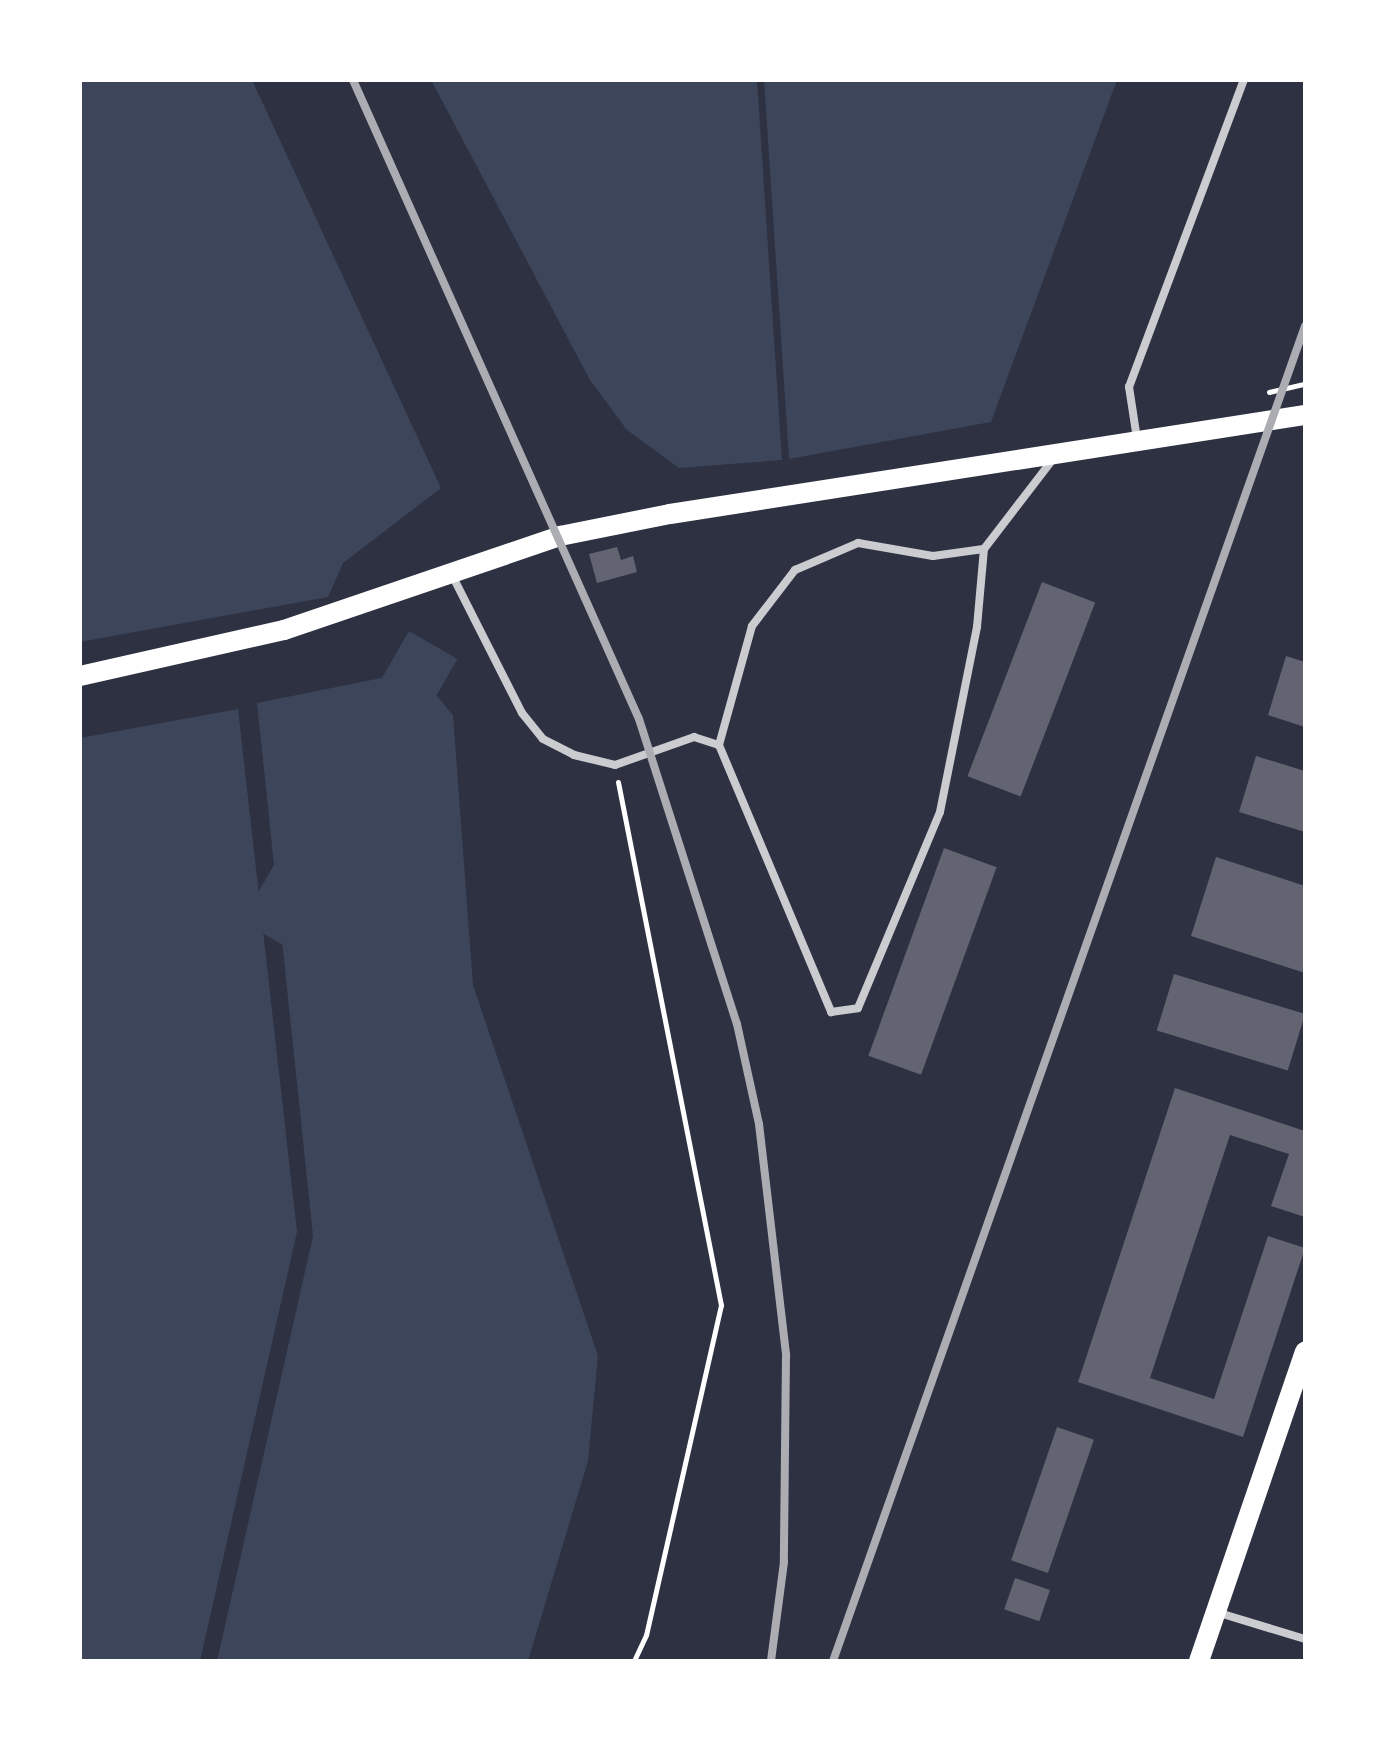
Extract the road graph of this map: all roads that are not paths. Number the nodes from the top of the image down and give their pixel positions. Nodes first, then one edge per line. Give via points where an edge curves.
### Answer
1 (1244, 80) edge
2 (1305, 416) edge
3 (1137, 440) junction
4 (1058, 452) junction
5 (984, 550) junction
6 (450, 570) junction
7 (80, 676) edge
8 (719, 745) junction
9 (1305, 1352) edge
10 (1216, 1612) junction
11 (1305, 1639) edge
12 (1199, 1661) edge

1 - 3 lane via 1130,388
2 - 3 main road
3 - 4 main road
4 - 5 lane
4 - 6 main road via 652,518 560,536
5 - 8 lane via 933,556 858,544 795,570 752,626
5 - 8 lane via 940,812 858,1008 831,1012
6 - 7 main road via 284,630
6 - 8 lane via 522,713 543,739 615,764 694,737
9 - 10 main road
10 - 11 lane
10 - 12 main road

